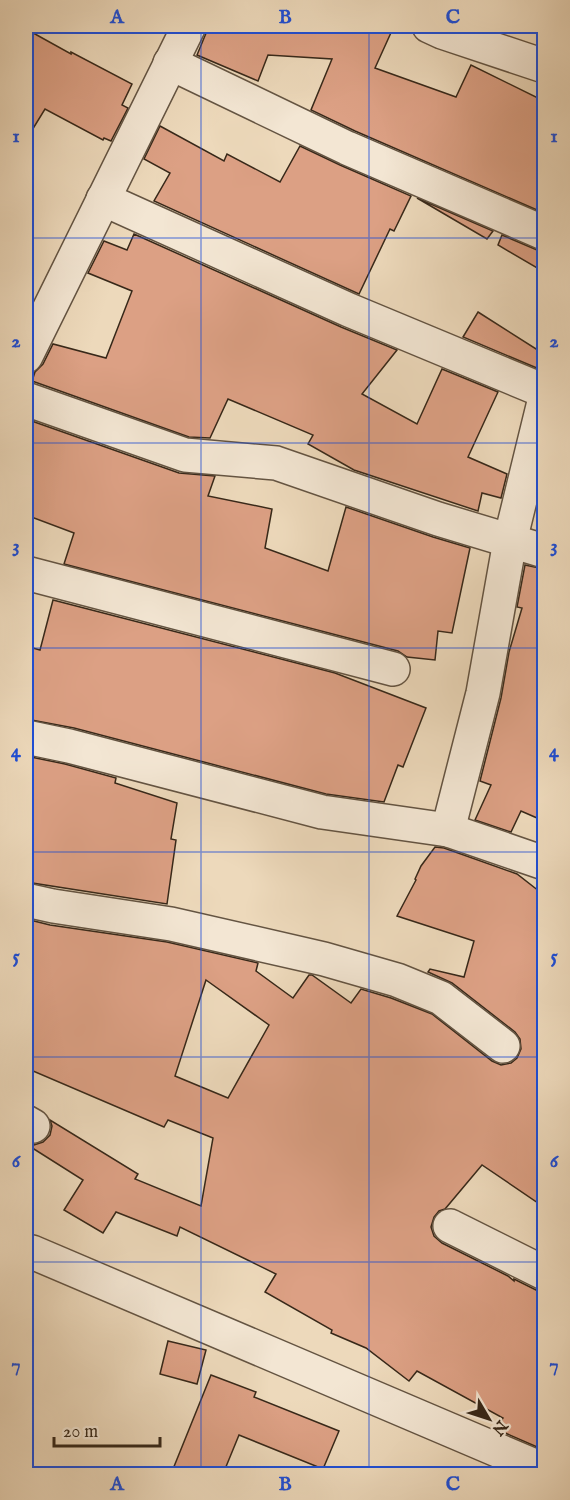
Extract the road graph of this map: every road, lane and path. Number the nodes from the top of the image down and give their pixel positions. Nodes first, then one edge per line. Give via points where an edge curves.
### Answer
1 (429, 26) edge
2 (183, 27) edge
3 (170, 63) junction
4 (544, 66) edge
5 (103, 199) junction
6 (544, 233) edge
7 (26, 356) edge
8 (544, 391) edge
9 (26, 399) edge
10 (544, 402) edge
11 (510, 541) junction
12 (544, 551) edge
13 (26, 573) edge
14 (393, 669) dead end
15 (26, 737) edge
16 (448, 830) junction
17 (544, 863) edge
18 (26, 900) edge
19 (503, 1047) dead end
20 (450, 1226) dead end
21 (26, 1251) edge
22 (544, 1273) edge
23 (544, 1470) edge

1 - 4 street
2 - 3 street
3 - 5 street
3 - 6 street via 347,148
5 - 7 street
5 - 8 street via 349,310
9 - 11 street via 185,454 276,463
10 - 11 street
11 - 12 street
11 - 16 street via 483,693
13 - 14 street
15 - 16 street via 322,812
16 - 17 street
18 - 19 street via 171,924 397,980 441,998
20 - 22 street
21 - 23 street

